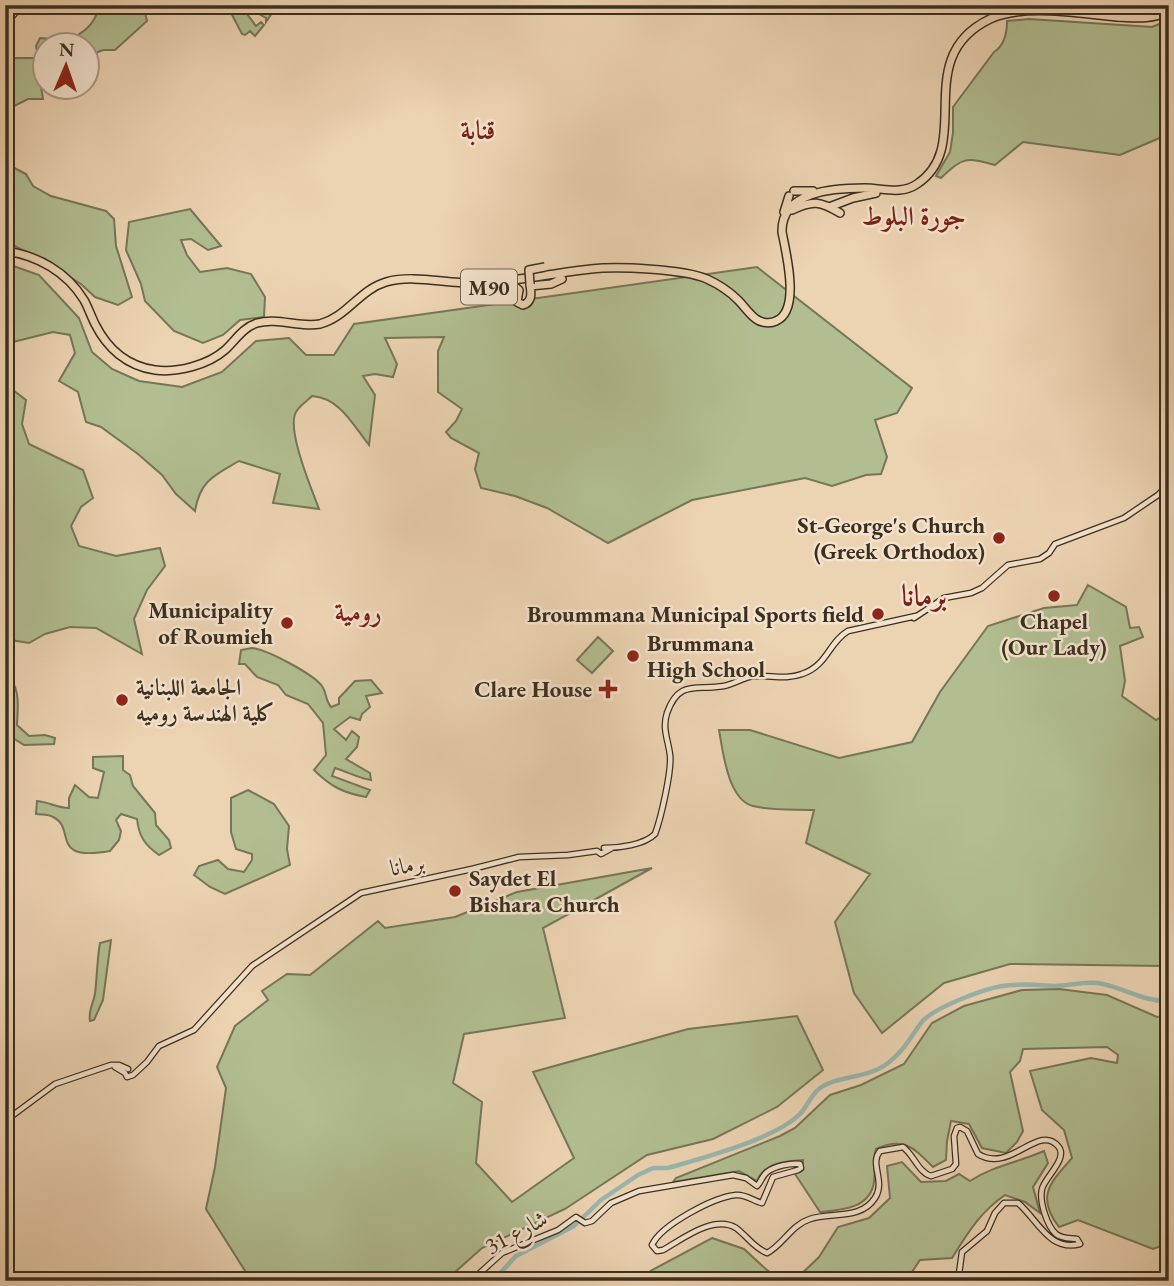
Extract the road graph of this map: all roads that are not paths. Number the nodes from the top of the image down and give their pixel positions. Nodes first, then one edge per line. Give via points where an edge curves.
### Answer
1 (22, 5) edge
2 (1169, 13) edge
3 (5, 25) edge
4 (919, 185) junction
5 (821, 192) junction
6 (876, 193) junction
7 (829, 207) junction
8 (792, 210) junction
9 (840, 214) dead end
10 (783, 221) junction
11 (5, 253) edge
12 (545, 273) junction
13 (562, 279) junction
14 (513, 285) junction
15 (530, 285) junction
16 (1169, 484) edge
17 (5, 1121) edge
18 (471, 1281) edge
19 (958, 1281) edge

1 - 3 main road
2 - 4 highway via 1144,19 1022,11 977,27 962,41 949,65 943,145 936,165
4 - 5 highway via 902,190
4 - 6 highway via 901,194
5 - 10 highway via 797,201
5 - 10 highway via 792,194
6 - 7 highway
6 - 8 highway via 816,197
7 - 8 highway via 814,203
7 - 9 highway
8 - 13 highway, M90 via 786,230 794,304 787,318 774,326 757,324 723,293 692,279 618,271
10 - 12 highway, M90 via 790,304 774,322 756,320 726,290 694,275 614,267
11 - 12 highway, M90 via 44,262 66,278 111,348 133,364 159,371 212,358 258,323 325,322 344,312 367,290 388,282 475,284
11 - 14 highway, M90 via 57,276 75,294 111,353 136,370 161,374 210,363 259,326 326,326 388,286
12 - 15 highway, bridge via 529,270
13 - 14 highway, M90
13 - 15 highway
14 - 15 highway via 519,290 517,302 523,305 529,302
16 - 17 main road, برمانا via 1121,519 1055,544 1041,559 1008,565 982,588 944,598 905,621 848,631 823,662 800,675 752,676 724,686 681,691 664,726 671,758 655,834 612,848 519,857 373,888 257,962 194,1030 162,1043 141,1068 129,1072 111,1065 55,1084
18 - 19 main road, شارع 31 via 502,1253 558,1230 571,1219 592,1221 611,1203 643,1189 733,1175 742,1175 757,1186 771,1169 799,1164 798,1170 773,1178 762,1203 738,1195 704,1206 675,1223 652,1245 663,1250 711,1226 725,1224 766,1253 803,1222 858,1213 869,1206 879,1188 876,1161 880,1151 903,1147 931,1176 956,1164 954,1136 960,1127 967,1131 978,1154 988,1158 1012,1156 1038,1142 1058,1145 1061,1154 1041,1194 1057,1234 1080,1244 1056,1242 1018,1203 1004,1203 987,1231 962,1252

